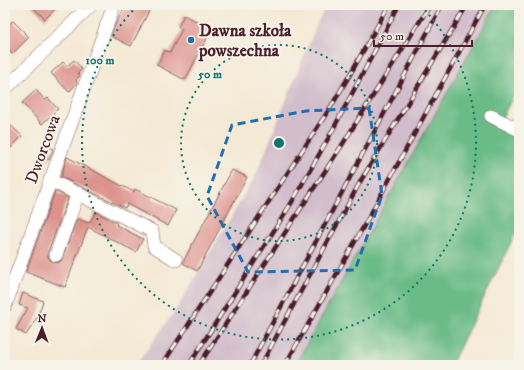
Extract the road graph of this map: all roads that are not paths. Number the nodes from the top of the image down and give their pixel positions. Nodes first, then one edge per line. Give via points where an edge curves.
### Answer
1 (91, 5) edge
2 (114, 5) edge
3 (5, 89) edge
4 (491, 116) dead end
5 (519, 130) edge
6 (50, 180) junction
7 (78, 193) junction
8 (56, 255) dead end
9 (176, 260) dead end
10 (5, 306) edge

1 - 3 street
2 - 6 street, Dworcowa
4 - 5 street
6 - 7 street
6 - 10 street, Dworcowa
7 - 8 street
7 - 9 street via 152,231 154,246

